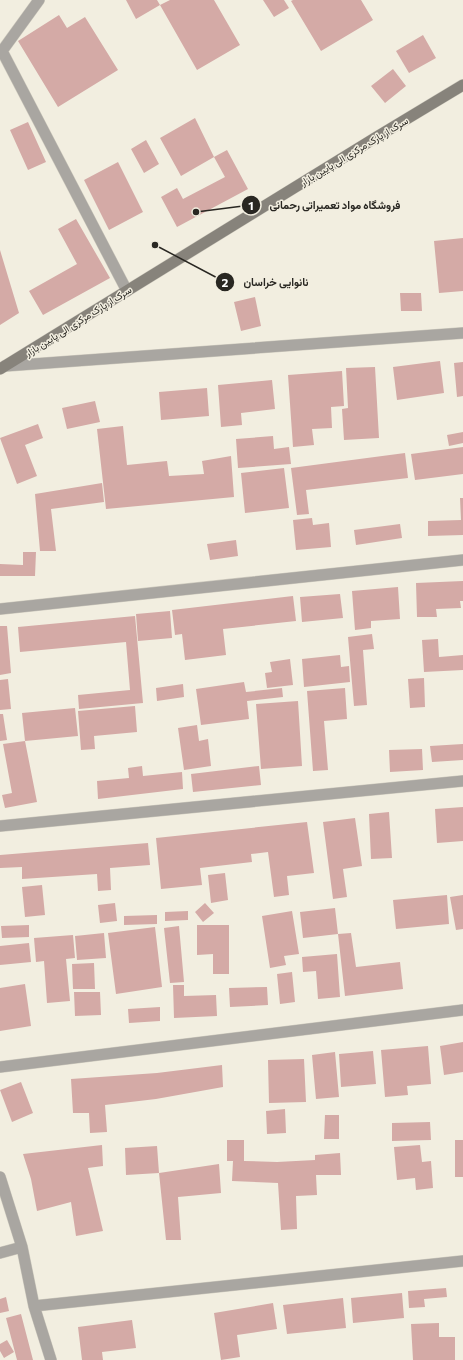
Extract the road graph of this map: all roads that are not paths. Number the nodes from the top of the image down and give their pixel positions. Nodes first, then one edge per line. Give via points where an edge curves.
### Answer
1 (39, 0) edge
2 (1, 52) edge
3 (463, 85) edge
4 (127, 290) junction
5 (463, 333) edge
6 (2, 368) edge
7 (463, 560) edge
8 (0, 609) edge
9 (463, 782) edge
10 (0, 826) edge
11 (463, 1010) edge
12 (0, 1067) edge
13 (0, 1178) edge
14 (22, 1247) junction
15 (0, 1253) edge
16 (463, 1261) edge
17 (34, 1306) junction
18 (51, 1360) edge

1 - 2 street
2 - 4 street
3 - 4 main road, سرک از پارک مرکزی الی پایین بازار
4 - 6 main road, سرک از پارک مرکزی الی پایین بازار
5 - 6 street
7 - 8 street
9 - 10 street
11 - 12 street
13 - 14 street
14 - 15 street
14 - 17 street
16 - 17 street
17 - 18 street

